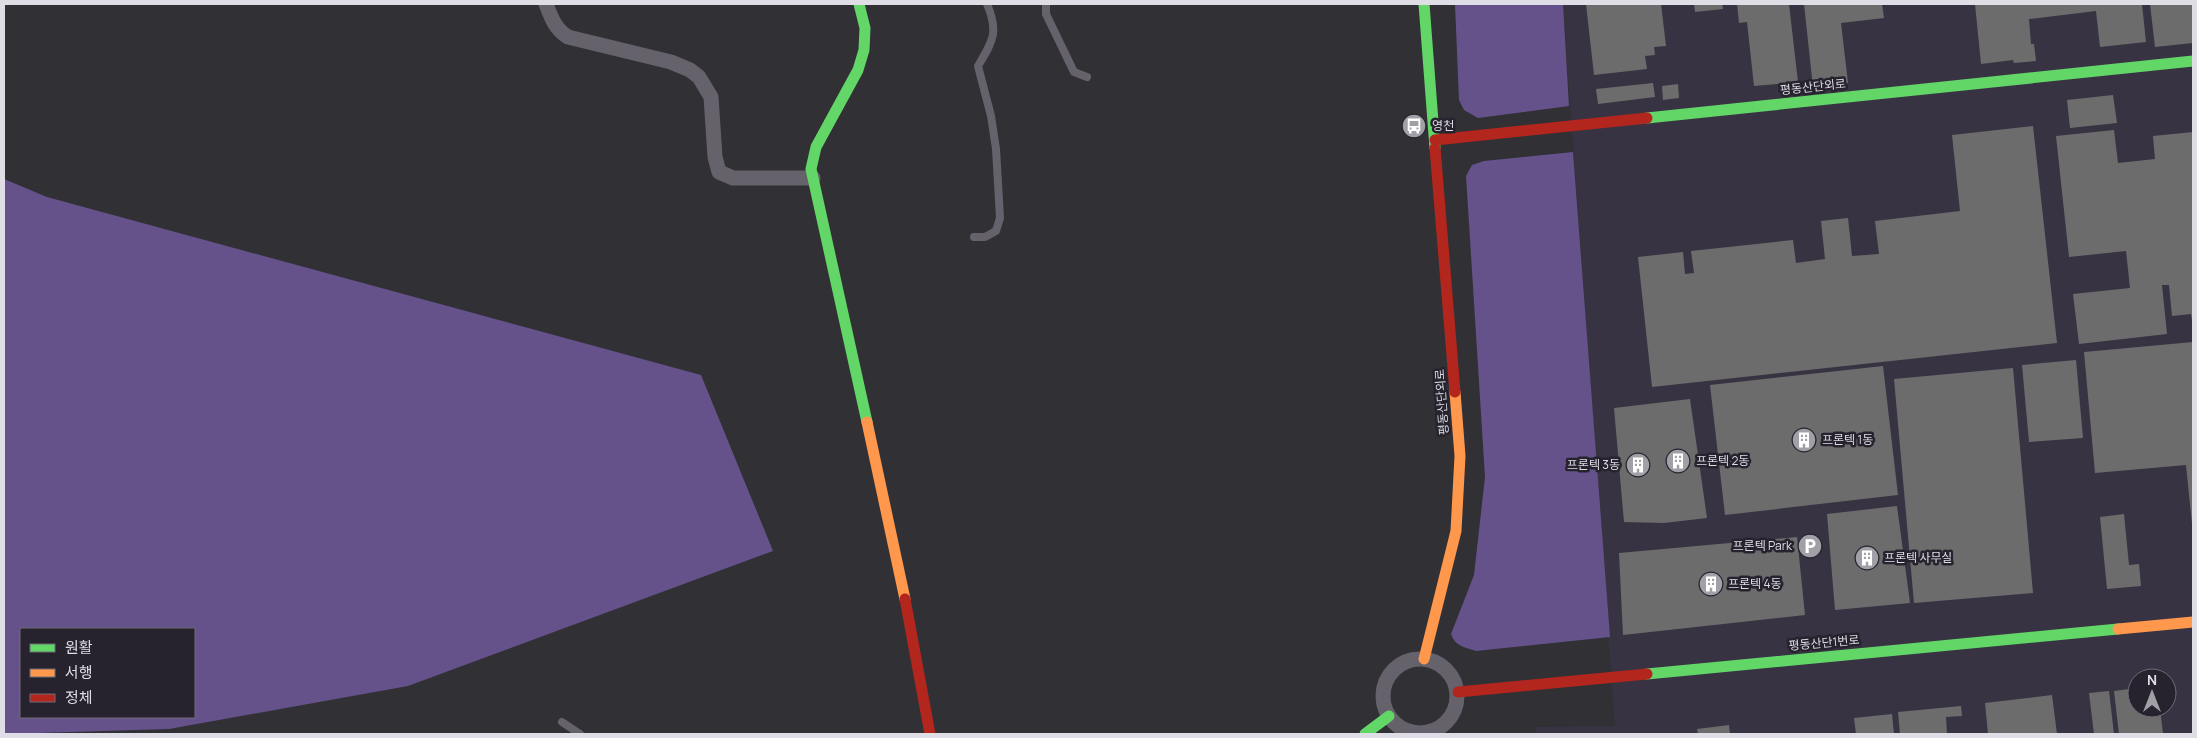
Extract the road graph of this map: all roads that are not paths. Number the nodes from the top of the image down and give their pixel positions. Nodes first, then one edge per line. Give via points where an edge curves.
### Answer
1 (546, 4) edge
2 (859, 4) edge
3 (987, 4) edge
4 (1046, 4) edge
5 (1424, 4) edge
6 (2193, 61) edge
7 (1087, 77) dead end
8 (1435, 140) junction
9 (812, 178) junction
10 (974, 237) dead end
11 (2193, 622) edge
12 (1424, 659) junction
13 (1458, 692) junction
14 (1389, 716) junction
15 (562, 722) dead end
16 (580, 734) edge
17 (930, 734) edge
18 (1365, 734) edge

1 - 9 street via 554,23 568,37 671,62 699,77 712,97 715,157 719,172 733,178
2 - 9 street via 866,49 812,159
3 - 10 lane via 995,32 978,66 992,116 1000,218 996,231 985,238
4 - 7 lane via 1046,14 1074,72
5 - 8 street, 평동산단외로
6 - 8 street, 평동산단외로
8 - 12 street, 평동산단외로 via 1460,456 1456,531
9 - 17 street via 903,586
11 - 13 street, 평동산단1번로
12 - 13 street via 1446,669
12 - 14 street via 1401,664 1392,672 1383,694
13 - 14 street via 1452,717 1431,732 1407,731
14 - 18 street
15 - 16 lane

